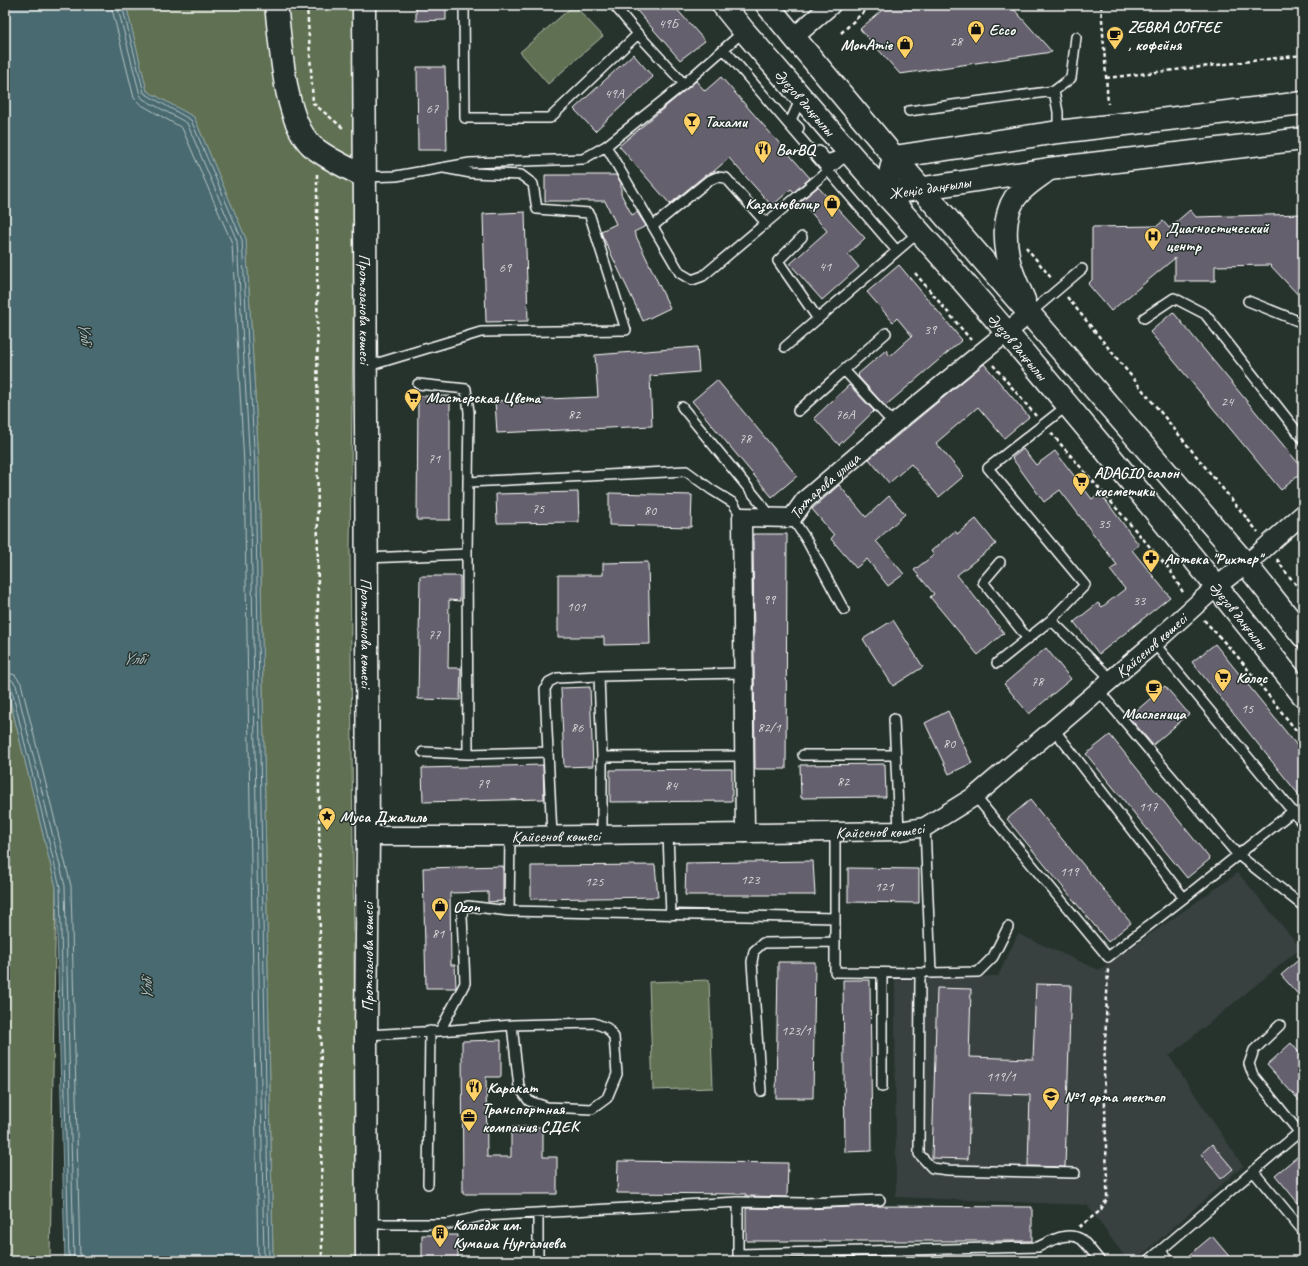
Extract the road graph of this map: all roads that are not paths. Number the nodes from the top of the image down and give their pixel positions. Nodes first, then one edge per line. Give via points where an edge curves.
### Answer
1 (276, 5) edge
2 (364, 5) edge
3 (464, 5) edge
4 (614, 5) edge
5 (723, 5) edge
6 (767, 5) edge
7 (831, 5) edge
8 (744, 32) junction
9 (638, 34) junction
10 (1076, 37) dead end
11 (794, 38) junction
12 (724, 49) junction
13 (684, 84) junction
14 (1054, 91) junction
15 (1303, 103) edge
16 (909, 112) dead end
17 (1058, 132) junction
18 (1303, 139) edge
19 (606, 146) junction
20 (849, 153) junction
21 (894, 157) junction
22 (444, 168) junction
23 (1049, 169) junction
24 (828, 171) junction
25 (364, 177) junction
26 (921, 188) junction
27 (885, 194) junction
28 (766, 223) junction
29 (653, 226) junction
30 (920, 232) junction
31 (802, 237) dead end
32 (897, 251) junction
33 (1082, 269) dead end
34 (1248, 301) dead end
35 (1029, 314) junction
36 (1144, 318) dead end
37 (818, 319) junction
38 (1303, 323) edge
39 (1007, 331) junction
40 (886, 333) dead end
41 (785, 347) dead end
42 (365, 367) junction
43 (1077, 369) junction
44 (844, 370) junction
45 (418, 384) dead end
46 (1054, 388) junction
47 (1068, 405) junction
48 (682, 407) dead end
49 (798, 411) dead end
50 (894, 424) junction
51 (1303, 439) edge
52 (468, 482) junction
53 (1303, 514) edge
54 (742, 517) junction
55 (772, 517) junction
56 (792, 518) junction
57 (467, 554) junction
58 (366, 558) junction
59 (1000, 562) dead end
60 (1245, 563) junction
61 (1216, 586) junction
62 (844, 610) dead end
63 (1051, 620) junction
64 (1303, 636) edge
65 (1028, 639) junction
66 (1154, 643) junction
67 (997, 663) dead end
68 (743, 673) junction
69 (599, 676) junction
70 (1104, 684) junction
71 (1303, 695) edge
72 (894, 719) dead end
73 (1053, 728) junction
74 (423, 752) dead end
75 (548, 752) junction
76 (468, 754) junction
77 (804, 755) dead end
78 (896, 755) junction
79 (745, 756) junction
80 (602, 757) junction
81 (975, 796) junction
82 (1293, 811) junction
83 (1303, 824) edge
84 (925, 827) junction
85 (898, 831) junction
86 (835, 832) junction
87 (745, 833) junction
88 (602, 834) junction
89 (668, 834) junction
90 (552, 835) junction
91 (368, 836) junction
92 (510, 836) junction
93 (1237, 854) junction
94 (1184, 898) junction
95 (1303, 906) edge
96 (509, 911) junction
97 (671, 915) junction
98 (835, 918) junction
99 (1008, 927) dead end
100 (835, 942) junction
101 (882, 973) junction
102 (920, 973) junction
103 (932, 973) junction
104 (512, 1025) junction
105 (1280, 1025) dead end
106 (430, 1031) junction
107 (440, 1031) junction
108 (366, 1035) junction
109 (882, 1087) dead end
110 (761, 1091) dead end
111 (1301, 1130) edge
112 (1253, 1171) junction
113 (1075, 1173) dead end
114 (428, 1184) dead end
115 (880, 1200) dead end
116 (738, 1202) junction
117 (538, 1213) junction
118 (367, 1224) junction
119 (1303, 1231) edge
120 (1160, 1251) junction
121 (738, 1258) edge
122 (367, 1261) edge
123 (538, 1261) edge
124 (1100, 1261) edge
125 (1148, 1261) edge
126 (1170, 1261) edge

1 - 25 main road via 287,94 298,127 311,145
2 - 25 main road, Протозанова көшесі
3 - 9 lane via 465,118 550,118
4 - 9 lane
5 - 8 main road, Әуезов даңғылы
6 - 11 main road, Әуезов даңғылы
7 - 11 street
8 - 12 lane
8 - 20 main road, Әуезов даңғылы
9 - 13 lane
10 - 14 lane via 1071,78
11 - 21 main road, Әуезов даңғылы
12 - 13 lane
12 - 24 lane
13 - 19 lane
14 - 16 lane
14 - 17 lane
15 - 17 main road, Жеңіс даңғылы
17 - 21 main road, Жеңіс даңғылы
18 - 23 main road, Жеңіс даңғылы
19 - 22 lane via 583,159 470,163
19 - 29 lane
20 - 24 lane
20 - 27 main road, Әуезов даңғылы
21 - 26 main road, Әуезов даңғылы
21 - 27 main road, Жеңіс даңғылы
22 - 25 lane via 396,176
22 - 42 lane via 471,173 521,175 533,184 537,209 589,213 626,330 481,332
23 - 26 main road, Жеңіс даңғылы
23 - 35 main road via 1020,192 1010,207 1006,223 1008,257
24 - 28 lane
24 - 32 lane
25 - 42 main road, Протозанова көшесі
26 - 27 main road, Жеңіс даңғылы
26 - 35 main road, Әуезов даңғылы
27 - 30 main road, Әуезов даңғылы
28 - 29 lane via 726,178 717,177 708,181
28 - 29 lane via 703,276 692,280 680,273
30 - 32 lane
30 - 39 main road, Әуезов даңғылы
31 - 37 lane via 778,261
32 - 37 lane
33 - 35 lane
34 - 38 lane
35 - 39 street, Тохтарова улица
35 - 43 main road, Әуезов даңғылы
36 - 51 lane via 1174,298 1205,314
37 - 41 lane
39 - 46 main road, Әуезов даңғылы
39 - 50 street, Тохтарова улица
40 - 44 lane
42 - 58 main road, Протозанова көшесі
43 - 46 main road
43 - 60 main road, Әуезов даңғылы
44 - 49 lane
44 - 50 lane
45 - 52 lane via 466,389 469,412
46 - 47 main road, Әуезов даңғылы
47 - 61 main road, Әуезов даңғылы
47 - 63 lane via 988,468 1085,585
48 - 55 lane
50 - 56 street, Тохтарова улица via 805,500
52 - 54 lane via 686,471 733,503
52 - 57 lane
53 - 60 street, Қайсенов көшесі
54 - 55 street, Тохтарова улица
54 - 68 street
55 - 56 street, Тохтарова улица
56 - 62 lane
57 - 58 lane
57 - 76 lane
58 - 91 main road, Протозанова көшесі
59 - 65 lane via 983,582
60 - 61 street, Қайсенов көшесі
60 - 64 main road, Әуезов даңғылы
61 - 66 street, Қайсенов көшесі
61 - 71 main road, Әуезов даңғылы
63 - 65 lane
63 - 70 lane
65 - 67 lane
66 - 70 street, Қайсенов көшесі
66 - 82 lane
68 - 69 lane
68 - 79 street
69 - 75 lane via 557,678 549,682 545,690
69 - 80 lane
70 - 73 street, Қайсенов көшесі
70 - 93 lane
72 - 78 lane
73 - 81 street, Қайсенов көшесі
73 - 94 lane
74 - 76 lane
75 - 76 lane
75 - 90 lane
77 - 78 lane
78 - 85 lane
79 - 80 lane
79 - 87 street
80 - 88 lane
81 - 84 street, Қайсенов көшесі
81 - 94 lane via 1108,956
82 - 83 lane
82 - 93 lane
84 - 85 street, Қайсенов көшесі
84 - 103 lane
85 - 86 street, Қайсенов көшесі
86 - 87 street, Қайсенов көшесі
86 - 98 lane
87 - 89 street, Қайсенов көшесі
88 - 89 street, Қайсенов көшесі
88 - 90 street, Қайсенов көшесі
89 - 97 lane
90 - 92 street, Қайсенов көшесі
91 - 92 street, Қайсенов көшесі
91 - 108 main road, Протозанова көшесі
92 - 96 lane
93 - 94 lane
93 - 95 lane
96 - 97 lane
96 - 107 lane via 468,906 463,909 465,983
97 - 98 lane
98 - 100 lane
99 - 103 lane via 993,958 978,972
100 - 101 lane via 835,972
100 - 110 lane via 763,943 754,951 752,962
101 - 102 lane
101 - 109 lane
102 - 103 lane
102 - 113 lane via 919,1154 932,1168
104 - 104 lane via 594,1023 607,1028 614,1037 617,1074 607,1098 592,1109 547,1106 529,1101 519,1088
104 - 107 lane
105 - 111 lane via 1254,1050 1250,1064 1253,1075
106 - 107 lane
106 - 108 lane
106 - 114 lane
108 - 118 main road, Протозанова көшесі
111 - 112 lane
112 - 119 lane
112 - 120 lane
115 - 116 lane
116 - 117 lane
116 - 121 lane
117 - 118 lane via 482,1216 448,1224
117 - 123 lane
118 - 122 main road, Протозанова көшесі
120 - 125 lane
120 - 126 lane
121 - 124 lane via 1038,1247 1068,1235 1081,1239

